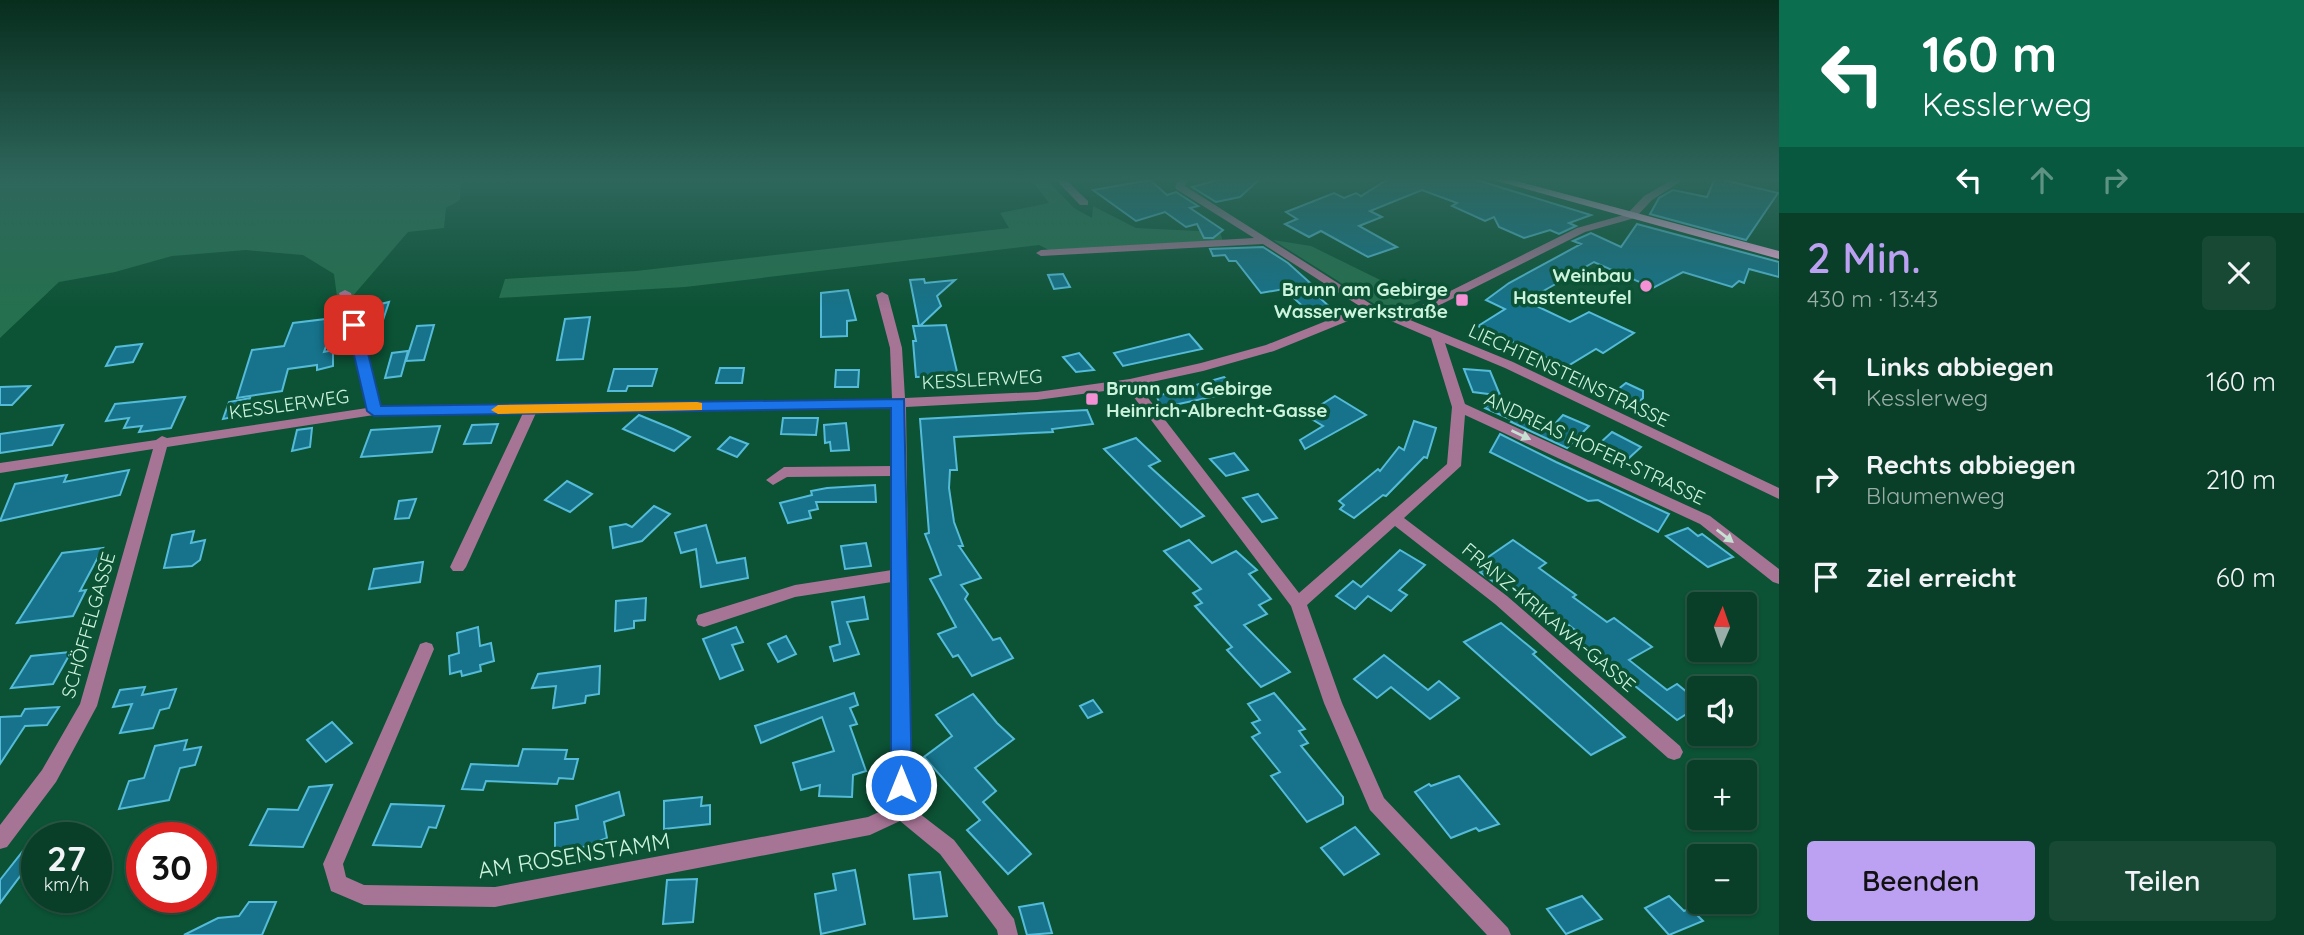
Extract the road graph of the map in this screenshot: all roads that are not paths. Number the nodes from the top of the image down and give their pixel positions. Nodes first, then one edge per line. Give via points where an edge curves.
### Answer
1 (1235, 222) edge
2 (1611, 222) edge
3 (1652, 222) edge
4 (1266, 241) junction
5 (1041, 253) dead end
6 (1779, 255) edge
7 (345, 293) dead end
8 (882, 295) dead end
9 (1370, 308) junction
10 (1400, 321) junction
11 (1437, 336) junction
12 (1130, 383) junction
13 (899, 403) junction
14 (1459, 407) junction
15 (531, 409) junction
16 (374, 411) junction
17 (162, 441) junction
18 (0, 468) edge
19 (899, 471) junction
20 (773, 480) dead end
21 (1779, 494) edge
22 (1394, 518) junction
23 (458, 567) dead end
24 (900, 575) junction
25 (1779, 578) edge
26 (1298, 603) junction
27 (704, 620) dead end
28 (426, 649) dead end
29 (1674, 752) dead end
30 (902, 811) junction
31 (0, 840) edge
32 (1008, 935) edge
33 (1501, 935) edge

1 - 4 street, LIECHTENSTEINSTRASSE
2 - 10 street via 1581,230
3 - 6 main road
4 - 5 street
4 - 9 street, LIECHTENSTEINSTRASSE
7 - 16 street
8 - 13 street via 895,348
9 - 10 street, LIECHTENSTEINSTRASSE
9 - 12 street, KESSLERWEG via 1270,348
10 - 11 street, LIECHTENSTEINSTRASSE
11 - 14 street
11 - 21 street, LIECHTENSTEINSTRASSE via 1509,365
12 - 13 street, KESSLERWEG via 1037,396
12 - 26 street
13 - 15 street, KESSLERWEG
13 - 19 street
14 - 22 street via 1454,466
14 -> 25 street, ANDREAS HOFER-STRASSE via 1705,520
15 - 16 street, KESSLERWEG
15 - 23 street
16 - 17 street, KESSLERWEG
17 - 18 street, KESSLERWEG
17 - 31 street, SCHÖFFELGASSE via 88,705 49,776
19 - 20 street via 784,472
19 - 24 street
22 - 26 street
22 - 29 street, FRANZ-KRIKAWA-GASSE via 1501,600
24 - 27 street via 795,591
24 - 30 street
26 - 33 street via 1333,703 1377,804
28 - 30 street, AM ROSENSTAMM via 333,864 338,884 364,895 495,897 870,826
30 - 32 street via 947,847 1007,926

